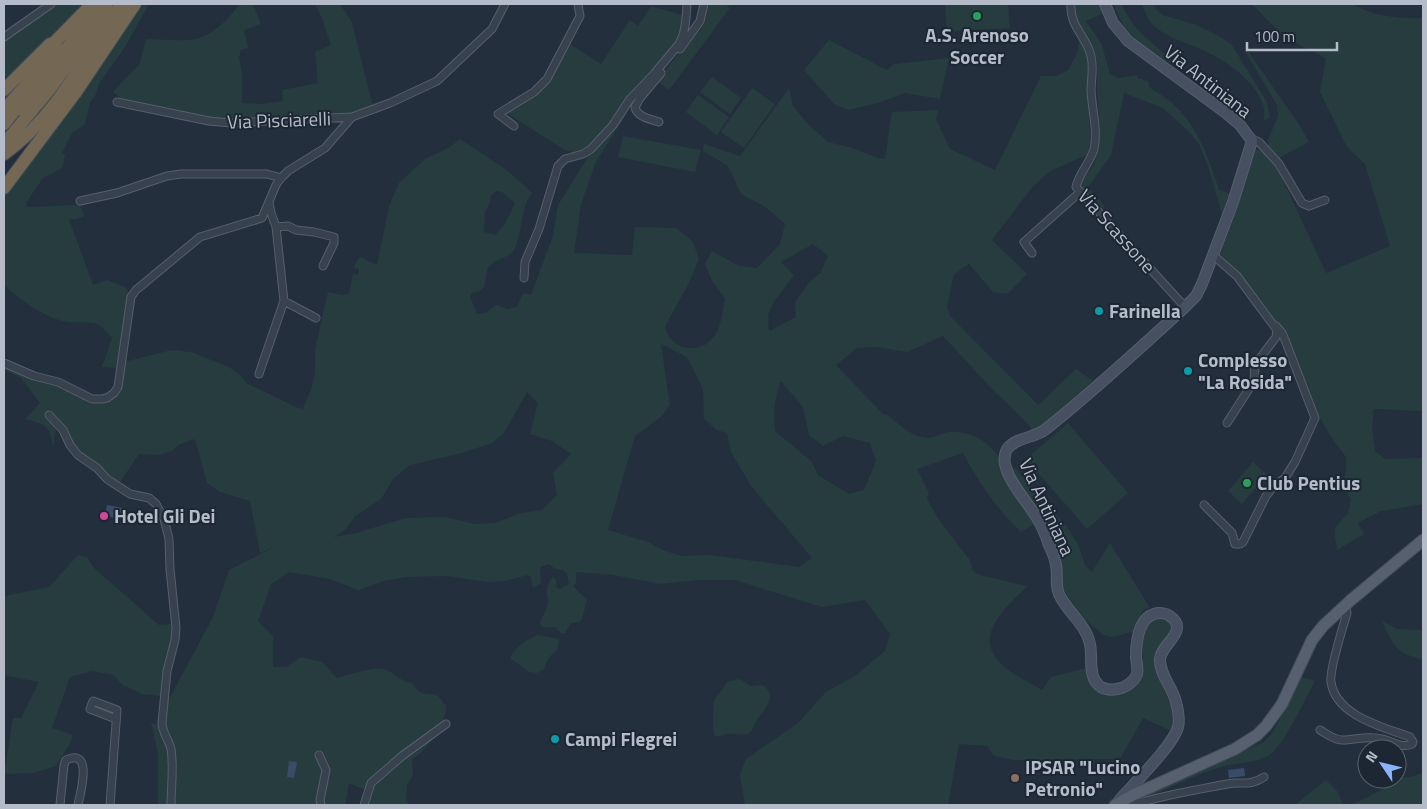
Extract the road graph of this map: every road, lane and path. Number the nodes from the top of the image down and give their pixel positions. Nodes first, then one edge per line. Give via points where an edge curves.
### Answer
1 (51, 4) edge
2 (95, 4) edge
3 (106, 4) edge
4 (119, 4) edge
5 (135, 4) edge
6 (505, 4) edge
7 (578, 4) edge
8 (686, 4) edge
9 (704, 4) edge
10 (1071, 4) edge
11 (1105, 4) edge
12 (60, 36) junction
13 (4, 37) edge
14 (4, 90) edge
15 (4, 97) edge
16 (117, 102) dead end
17 (4, 103) edge
18 (4, 110) edge
19 (4, 117) edge
20 (352, 117) junction
21 (658, 122) dead end
22 (4, 124) edge
23 (514, 126) dead end
24 (4, 132) edge
25 (4, 137) edge
26 (1250, 138) junction
27 (4, 150) edge
28 (281, 178) junction
29 (4, 188) edge
30 (1079, 193) junction
31 (1325, 200) dead end
32 (80, 201) dead end
33 (269, 202) junction
34 (276, 227) junction
35 (1032, 253) dead end
36 (1213, 255) junction
37 (323, 266) dead end
38 (524, 278) dead end
39 (284, 301) junction
40 (1185, 307) junction
41 (316, 318) dead end
42 (1276, 326) junction
43 (4, 363) edge
44 (259, 374) dead end
45 (49, 414) dead end
46 (1227, 423) dead end
47 (1204, 505) dead end
48 (1423, 540) edge
49 (1345, 605) junction
50 (116, 719) dead end
51 (446, 724) dead end
52 (1320, 730) dead end
53 (319, 755) dead end
54 (1264, 777) dead end
55 (60, 805) edge
56 (78, 805) edge
57 (110, 805) edge
58 (171, 805) edge
59 (321, 805) edge
60 (364, 805) edge
61 (1115, 805) edge
62 (1132, 805) edge

1 - 13 street
2 - 12 highway
2 - 17 highway
2 - 18 highway
3 - 19 highway via 61,49
3 - 22 highway
3 - 24 highway
3 - 25 highway via 49,83
3 - 27 highway via 50,89
4 - 27 highway via 57,101 22,141
5 - 29 highway via 76,92
6 - 20 street, Via Pisciarelli via 492,29 437,81
7 - 23 street via 580,16 547,78 534,92 498,114
8 - 38 street via 686,19 679,44 591,149 565,159 558,166 539,229 525,262
9 - 21 street via 694,32 635,107 637,113
10 - 30 street, Via Scassone via 1073,23 1091,55 1095,133 1092,154 1076,184
11 - 26 street, Via Antiniana via 1113,23 1128,41 1226,113
12 - 14 highway
12 - 15 highway
16 - 20 street, Via Pisciarelli via 231,123
20 - 28 street, Via Pisciarelli via 325,148
26 - 31 street via 1259,142 1279,164 1302,203 1308,206
26 - 36 street, Via Antiniana via 1233,202
28 - 32 street via 267,174 181,174 117,194
28 - 33 street, Via Pisciarelli
30 - 35 street via 1024,242
30 - 40 street, Via Scassone
33 - 34 street
33 - 43 street, Via Pisciarelli via 262,218 196,239 134,292 118,387 107,398 92,399 66,385
34 - 37 street via 288,226 334,237
34 - 39 street
36 - 40 street, Via Antiniana via 1196,296
36 - 42 street via 1237,276
39 - 41 street
39 - 44 street
40 - 61 street, Via Antiniana via 1043,432 1018,440 1008,448 1005,457 1010,476 1038,519 1050,546 1057,566 1059,593 1087,634 1092,672 1099,686 1108,690 1118,689 1134,679 1140,630 1149,616 1166,614 1176,623 1176,634 1163,649 1160,660 1174,695 1179,724 1177,731
42 - 46 street via 1276,337 1255,365 1254,380
42 - 47 street via 1285,340 1315,418 1295,462 1285,478 1266,496 1243,542 1236,544 1232,534
45 - 58 street via 78,455 130,494 149,498 164,520 169,539 176,628 167,671 162,723 172,758
48 - 49 main road
49 - 52 street via 1347,613 1331,681 1338,699 1369,722 1410,737 1413,742 1404,746 1380,738 1342,740
49 - 61 main road via 1312,640 1282,704 1257,736
50 - 57 street
51 - 60 street via 371,783
53 - 59 street via 326,770
54 - 62 street via 1255,783 1185,792
55 - 56 street via 64,765 70,758 83,763

